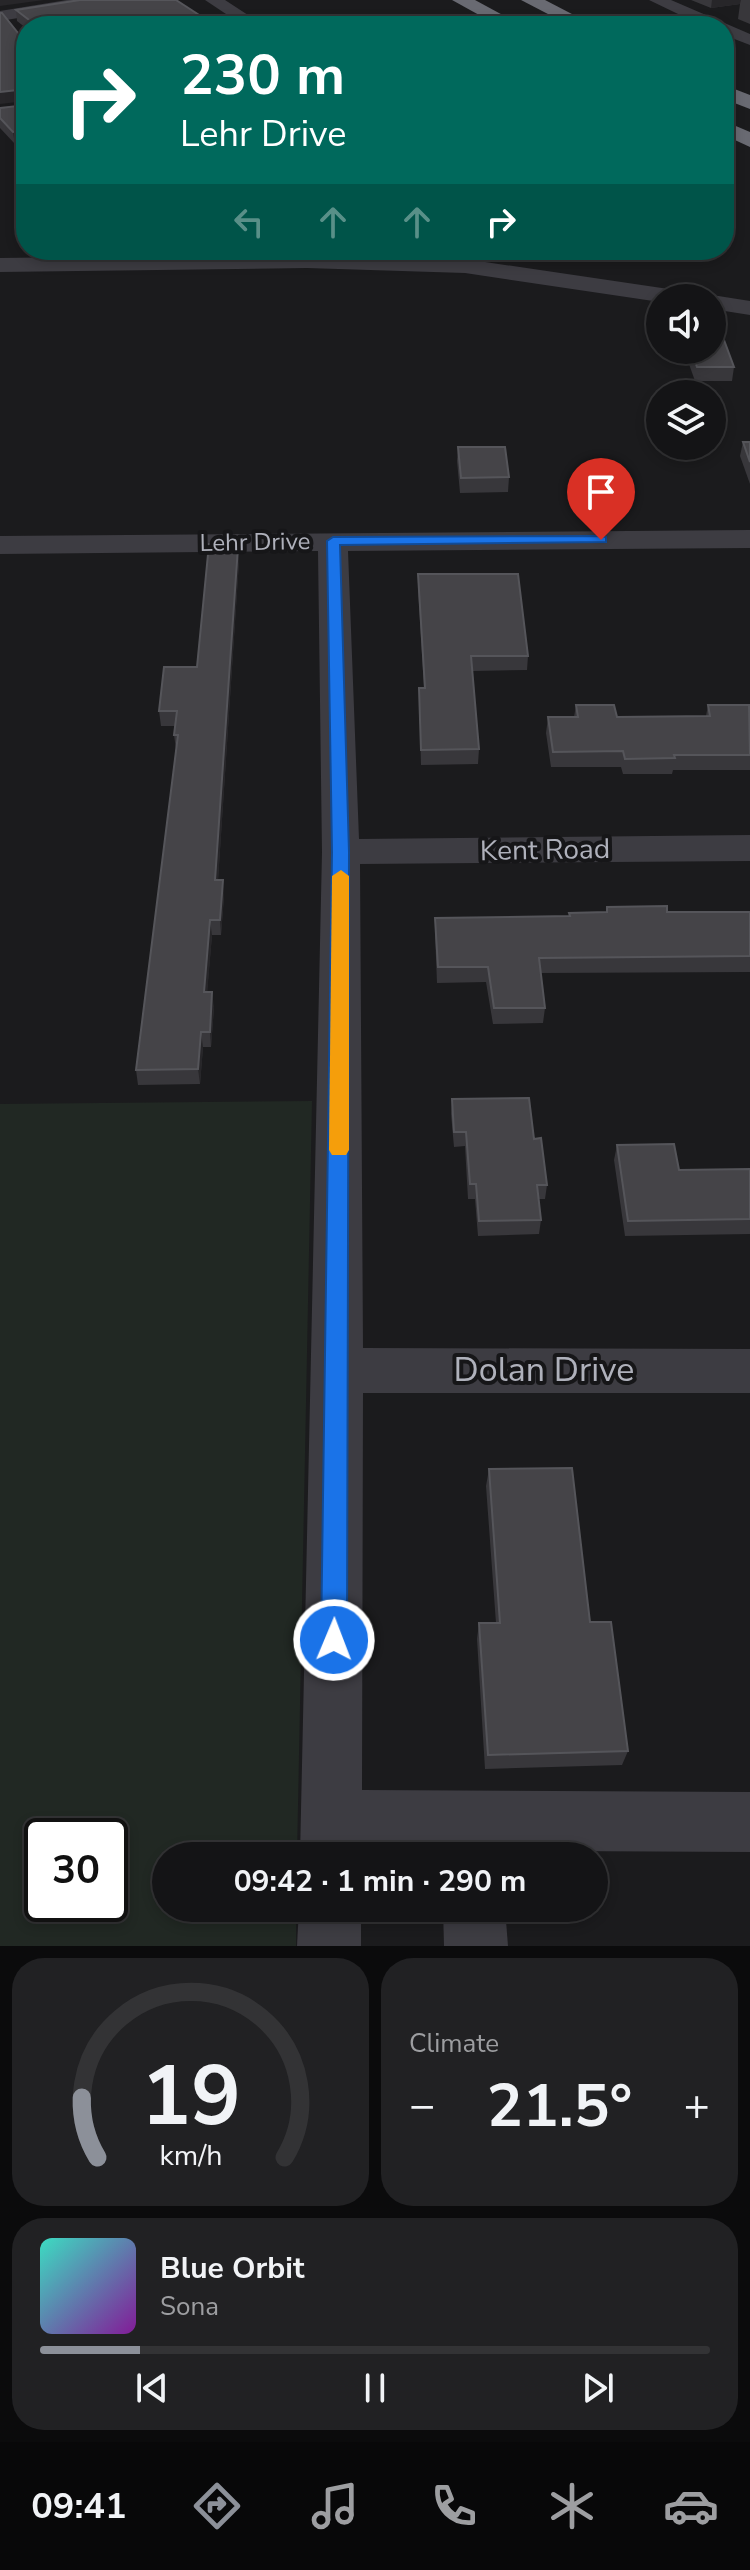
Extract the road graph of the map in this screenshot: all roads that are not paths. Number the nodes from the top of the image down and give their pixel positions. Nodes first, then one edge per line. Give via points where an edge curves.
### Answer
1 (97, 0) edge
2 (213, 0) edge
3 (461, 0) edge
4 (530, 0) edge
5 (657, 0) edge
6 (0, 16) edge
7 (239, 16) edge
8 (494, 16) edge
9 (564, 16) edge
10 (693, 16) edge
11 (360, 260) edge
12 (476, 260) edge
13 (0, 265) edge
14 (646, 291) edge
15 (726, 304) edge
16 (750, 308) edge
17 (750, 539) edge
18 (333, 541) junction
19 (0, 545) edge
20 (750, 848) edge
21 (341, 852) junction
22 (338, 1370) junction
23 (750, 1371) edge
24 (750, 1822) edge
25 (331, 1838) edge
26 (471, 1838) edge
27 (330, 1922) edge
28 (475, 1922) edge
29 (329, 1946) edge
30 (476, 1946) edge

1 - 6 street
2 - 7 street
3 - 8 highway
4 - 9 highway
5 - 10 street
11 - 13 street
12 - 14 street
15 - 16 street
17 - 18 street, Lehr Drive
18 - 19 street, Lehr Drive
18 - 21 street
20 - 21 street, Kent Road
21 - 22 street
22 - 23 street, Dolan Drive
22 - 25 street
24 - 26 street
25 - 26 street
27 - 29 street
28 - 30 street

